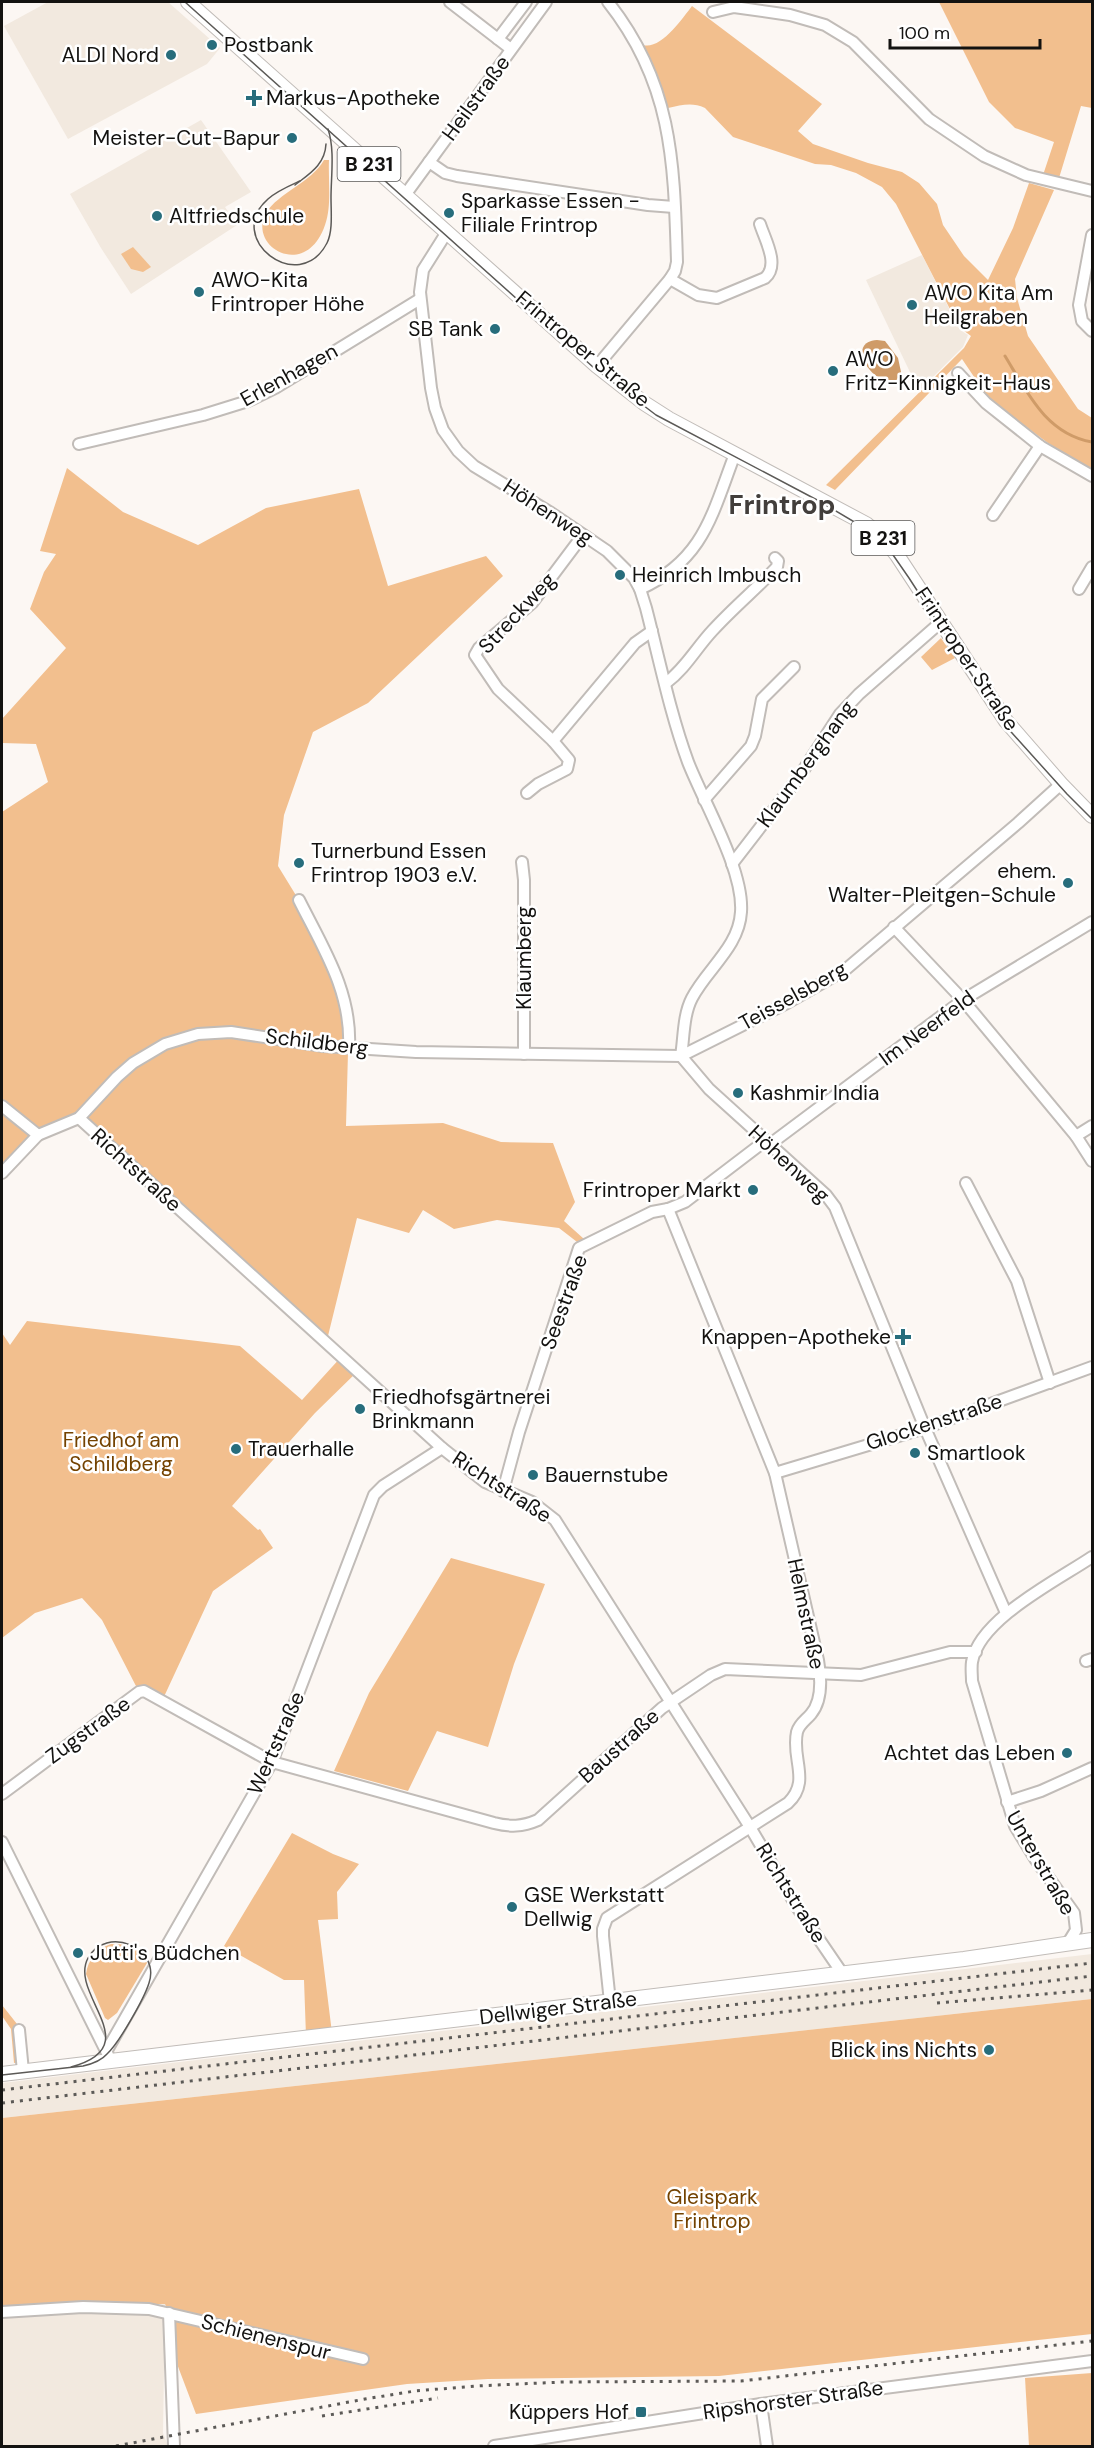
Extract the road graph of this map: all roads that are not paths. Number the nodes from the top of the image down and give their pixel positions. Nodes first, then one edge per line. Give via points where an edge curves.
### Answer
1 (188, 2) edge
2 (450, 2) edge
3 (526, 2) edge
4 (546, 2) edge
5 (608, 2) edge
6 (713, 12) dead end
7 (498, 39) junction
8 (511, 49) junction
9 (429, 162) junction
10 (1092, 191) edge
11 (405, 195) junction
12 (674, 207) junction
13 (760, 224) dead end
14 (447, 232) junction
15 (1092, 235) edge
16 (670, 279) junction
17 (420, 299) junction
18 (1092, 330) edge
19 (597, 366) junction
20 (958, 373) dead end
21 (79, 444) dead end
22 (1040, 446) junction
23 (735, 454) junction
24 (1092, 476) edge
25 (993, 515) dead end
26 (583, 535) junction
27 (775, 558) dead end
28 (1092, 567) edge
29 (640, 589) junction
30 (1079, 589) dead end
31 (941, 622) junction
32 (652, 631) junction
33 (794, 667) dead end
34 (666, 683) junction
35 (553, 741) junction
36 (1061, 784) junction
37 (526, 793) dead end
38 (704, 800) junction
39 (1092, 816) edge
40 (522, 862) dead end
41 (732, 864) junction
42 (299, 900) dead end
43 (1092, 922) edge
44 (894, 927) junction
45 (963, 1000) junction
46 (349, 1048) junction
47 (524, 1054) junction
48 (681, 1056) junction
49 (2, 1106) edge
50 (79, 1118) junction
51 (1092, 1126) edge
52 (38, 1135) junction
53 (1076, 1136) junction
54 (767, 1143) junction
55 (1092, 1161) edge
56 (2, 1173) edge
57 (966, 1183) dead end
58 (668, 1209) junction
59 (1092, 1367) edge
60 (1050, 1383) junction
61 (926, 1428) junction
62 (442, 1448) junction
63 (775, 1473) junction
64 (503, 1491) junction
65 (1092, 1557) edge
66 (1006, 1613) junction
67 (976, 1652) junction
68 (821, 1673) junction
69 (670, 1702) junction
70 (272, 1762) junction
71 (1092, 1768) edge
72 (2, 1794) edge
73 (1007, 1802) junction
74 (750, 1827) junction
75 (2, 1842) edge
76 (1092, 1940) edge
77 (1068, 1943) junction
78 (842, 1973) junction
79 (610, 2002) junction
80 (19, 2030) dead end
81 (108, 2056) junction
82 (23, 2071) junction
83 (2, 2074) edge
84 (2, 2312) edge
85 (170, 2313) junction
86 (363, 2360) dead end
87 (1092, 2361) edge
88 (760, 2404) junction
89 (174, 2446) edge
90 (494, 2446) edge
91 (767, 2446) edge

1 - 11 main road, Frintroper Straße / B 231
2 - 7 street
3 - 7 street, Heilstraße
4 - 8 street, Heilstraße
5 - 12 street via 642,54 658,94 672,151
6 - 10 street via 734,7 790,15 825,26 853,42 929,119 984,156 1026,176
7 - 8 street
8 - 9 street, Heilstraße
9 - 11 street, Heilstraße
9 - 12 street via 457,176
11 - 14 main road, Frintroper Straße / B 231
12 - 16 street via 677,262
13 - 16 street via 773,264 765,278 717,298 699,295
14 - 17 street, Höhenweg via 423,270
14 - 19 main road, Frintroper Straße / B 231
15 - 18 street via 1079,305 1082,321
16 - 19 street
17 - 21 street, Erlenhagen via 248,401
17 - 26 street, Höhenweg via 433,401 447,437 474,466
19 - 23 main road, Frintroper Straße / B 231 via 644,403
20 - 22 street via 986,403
22 - 24 street
22 - 25 street
23 - 29 street via 698,544 682,562
23 - 31 main road, Frintroper Straße / B 231 via 852,515 878,533
26 - 29 street, Höhenweg via 616,559
26 - 35 street, Streckweg via 532,603 475,655 498,689
27 - 34 street via 777,567 723,619 685,667
28 - 30 street
29 - 32 street, Höhenweg
31 - 36 main road, Frintroper Straße / B 231 via 1006,721
31 - 41 street, Klaumberghang via 840,714 799,777
32 - 34 street, Höhenweg
32 - 35 street via 635,643
33 - 38 street via 762,699 751,746
34 - 38 street, Höhenweg via 682,743
35 - 37 street, Streckweg via 567,755 569,765
36 - 39 main road, Frintroper Straße / B 231
36 - 44 street, Teisselsberg
38 - 41 street, Höhenweg
40 - 47 street, Klaumberg
41 - 48 street, Höhenweg via 740,893 740,921 731,943 692,997
42 - 46 street via 340,980 350,1030
43 - 45 street, Im Neerfeld
44 - 45 street
44 - 48 street, Teisselsberg via 845,970
45 - 53 street
45 - 54 street, Im Neerfeld
46 - 47 street, Schildberg
46 - 50 street, Schildberg via 231,1032 198,1034 165,1044 133,1063
47 - 48 street, Schildberg
48 - 54 street, Höhenweg via 709,1089
49 - 52 street
50 - 52 street, Schildberg
50 - 62 street, Richtstraße
51 - 53 street
52 - 56 street, Schildberg
53 - 55 street
54 - 58 street, Seestraße via 685,1202
54 - 61 street, Höhenweg via 835,1207
57 - 60 street via 1017,1281
58 - 63 street, Helmstraße
58 - 64 street, Seestraße via 652,1212 579,1248
59 - 60 street, Glockenstraße
60 - 61 street, Glockenstraße
61 - 63 street, Glockenstraße
61 - 66 street, Höhenweg
62 - 64 street, Richtstraße
62 - 70 street, Wertstraße via 374,1494
63 - 68 street, Helmstraße
64 - 69 street, Richtstraße via 531,1502 555,1520
65 - 66 street, Unterstraße
66 - 67 street, Unterstraße via 985,1635
67 - 68 street, Baustraße via 950,1652 872,1674
67 - 73 street, Unterstraße via 972,1681
68 - 69 street, Baustraße via 733,1668 711,1675
68 - 74 street, Helmstraße via 813,1712 796,1734 796,1795
69 - 70 street, Baustraße via 537,1820 525,1825 510,1827
69 - 74 street, Richtstraße
70 - 72 street, Zugstraße via 141,1691
70 - 81 street, Wertstraße
71 - 73 street
73 - 77 street, Unterstraße via 1025,1844 1074,1913 1076,1930
74 - 78 street, Richtstraße
74 - 79 street, Helmstraße via 607,1918 603,1936
75 - 81 street
76 - 77 main road, Dellwiger Straße
77 - 78 main road, Dellwiger Straße
78 - 79 main road, Dellwiger Straße
79 - 81 main road, Dellwiger Straße
80 - 82 street
81 - 82 main road, Dellwiger Straße
82 - 83 main road, Dellwiger Straße
84 - 85 street via 119,2307
85 - 86 street, Schienenspur
85 - 89 street
87 - 88 street, Ripshorster Straße
88 - 90 street, Ripshorster Straße
88 - 91 street

